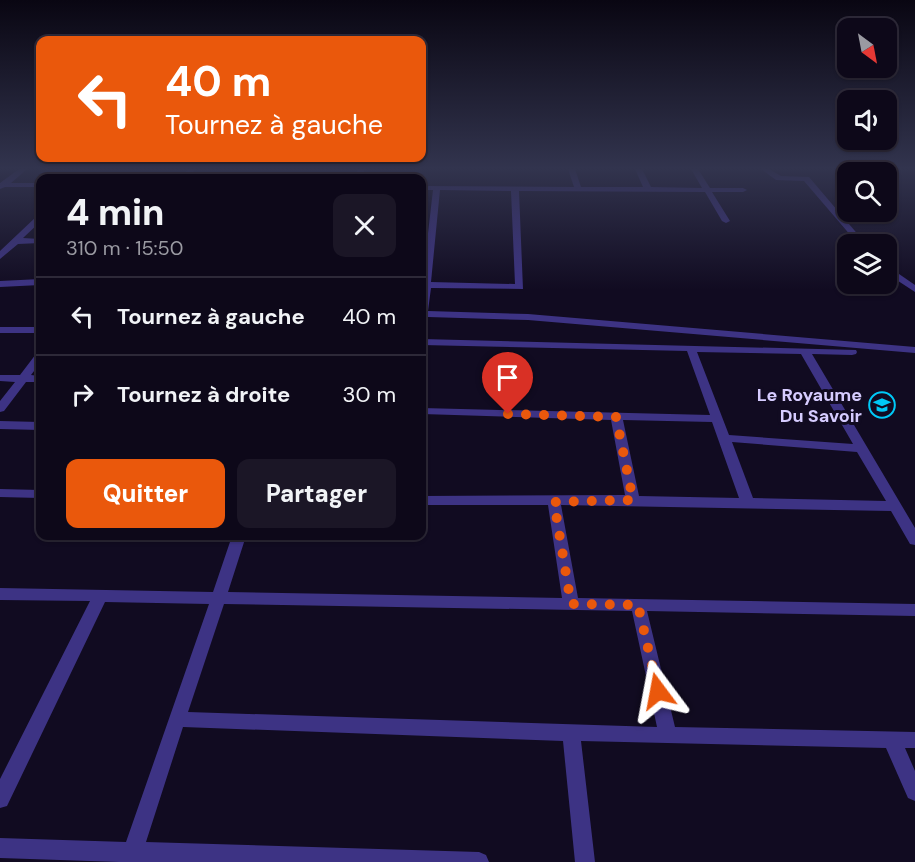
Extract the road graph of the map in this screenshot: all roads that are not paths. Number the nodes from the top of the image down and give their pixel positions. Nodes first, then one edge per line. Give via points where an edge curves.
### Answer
1 (435, 209) edge
2 (516, 209) edge
3 (719, 209) edge
4 (832, 209) edge
5 (726, 221) dead end
6 (36, 223) edge
7 (853, 234) edge
8 (18, 241) junction
9 (36, 241) edge
10 (0, 256) edge
11 (897, 276) edge
12 (36, 282) edge
13 (0, 284) edge
14 (426, 285) joint
15 (915, 289) edge
16 (426, 314) edge
17 (0, 330) edge
18 (36, 330) edge
19 (915, 340) edge
20 (426, 342) edge
21 (900, 348) junction
22 (691, 349) junction
23 (805, 351) junction
24 (915, 352) edge
25 (889, 353) junction
26 (36, 361) edge
27 (0, 378) edge
28 (23, 379) junction
29 (36, 379) edge
30 (0, 409) edge
31 (426, 411) edge
32 (616, 417) junction
33 (716, 419) junction
34 (0, 425) edge
35 (36, 426) edge
36 (723, 438) junction
37 (861, 448) junction
38 (0, 493) edge
39 (36, 494) edge
40 (426, 500) edge
41 (633, 500) junction
42 (554, 502) junction
43 (748, 503) junction
44 (895, 506) junction
45 (238, 540) edge
46 (915, 540) edge
47 (0, 594) edge
48 (100, 596) junction
49 (218, 598) junction
50 (571, 604) junction
51 (638, 605) junction
52 (915, 610) edge
53 (176, 719) junction
54 (571, 733) junction
55 (668, 734) junction
56 (892, 740) junction
57 (915, 740) edge
58 (915, 792) edge
59 (0, 799) edge
60 (0, 848) edge
61 (130, 857) edge
62 (439, 862) edge
63 (479, 862) edge
64 (585, 862) edge

1 - 14 street
2 - 14 street via 520,287
3 - 5 street
4 - 7 street
6 - 8 street
8 - 9 street
8 - 10 street
11 - 15 street
12 - 13 street
16 - 21 street via 528,317
17 - 18 street
19 - 21 street
20 - 22 street
21 - 24 street
21 - 25 street
22 - 23 street
22 - 33 street
23 - 25 street
23 - 37 street
24 - 25 street
26 - 28 street
27 - 28 street
28 - 29 street
28 - 30 street
31 - 32 street
32 - 33 street
32 - 41 street
33 - 36 street
34 - 35 street
36 - 37 street
36 - 43 street
37 - 44 street
38 - 39 street
40 - 42 street
41 - 42 street
41 - 43 street
42 - 50 street
43 - 44 street
44 - 46 street
45 - 49 street
47 - 48 street
48 - 49 street
48 - 59 street
49 - 50 street
49 - 53 street
50 - 51 street
51 - 52 street
51 - 55 street
53 - 54 street
53 - 61 street
54 - 55 street
54 - 64 street
55 - 56 street
56 - 57 street
56 - 58 street
60 - 61 street
61 - 62 street
62 - 63 street

